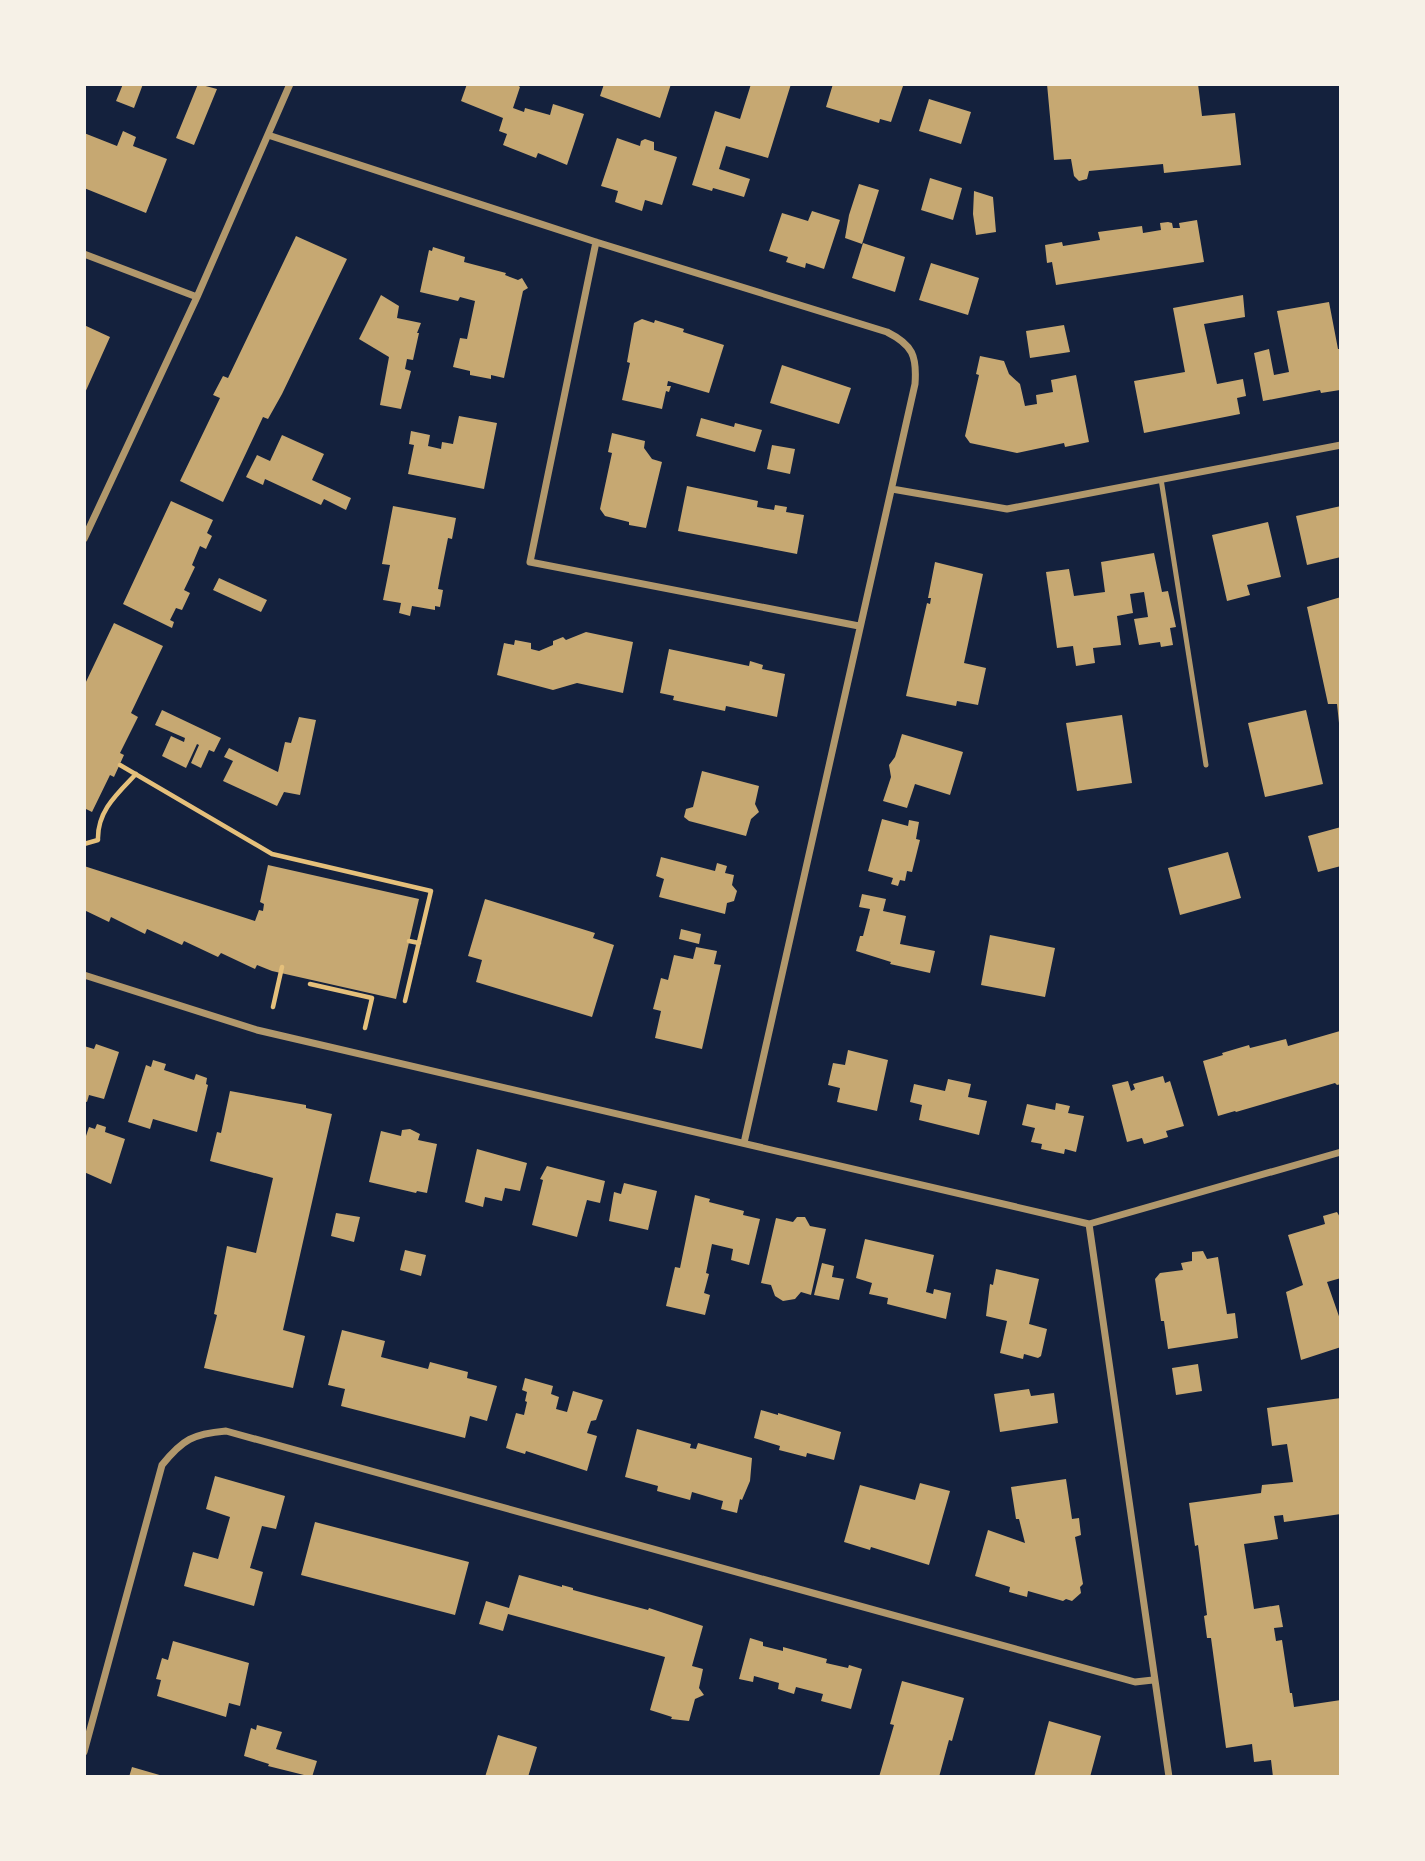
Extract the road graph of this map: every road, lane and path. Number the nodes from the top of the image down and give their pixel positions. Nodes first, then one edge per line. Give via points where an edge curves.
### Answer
1 (290, 84) edge
2 (268, 135) junction
3 (596, 242) junction
4 (84, 254) edge
5 (197, 297) junction
6 (1341, 445) edge
7 (1161, 480) junction
8 (892, 489) junction
9 (84, 540) edge
10 (859, 626) junction
11 (120, 765) dead end
12 (1206, 765) dead end
13 (136, 774) junction
14 (84, 844) edge
15 (409, 941) dead end
16 (419, 943) junction
17 (282, 967) dead end
18 (84, 975) edge
19 (310, 984) dead end
20 (405, 1001) dead end
21 (273, 1007) dead end
22 (365, 1028) dead end
23 (744, 1143) junction
24 (1341, 1152) edge
25 (1089, 1224) junction
26 (1153, 1680) junction
27 (84, 1752) edge
28 (1169, 1777) edge

1 - 2 street
2 - 3 street
2 - 5 street
3 - 8 street via 887,332 904,342 917,365
3 - 10 street via 530,562
4 - 5 street
5 - 9 street
6 - 7 street
7 - 8 street via 1007,509
7 - 12 lane
8 - 10 street
10 - 23 street
11 - 13 path
13 - 14 path via 107,804 98,840
13 - 16 path via 272,854 431,891
15 - 16 path
16 - 20 path
17 - 21 path
18 - 23 street via 257,1030
19 - 22 path via 372,998
23 - 25 street
24 - 25 street
25 - 26 street
26 - 27 street via 1135,1682 226,1431 200,1434 179,1444 162,1465
26 - 28 street

